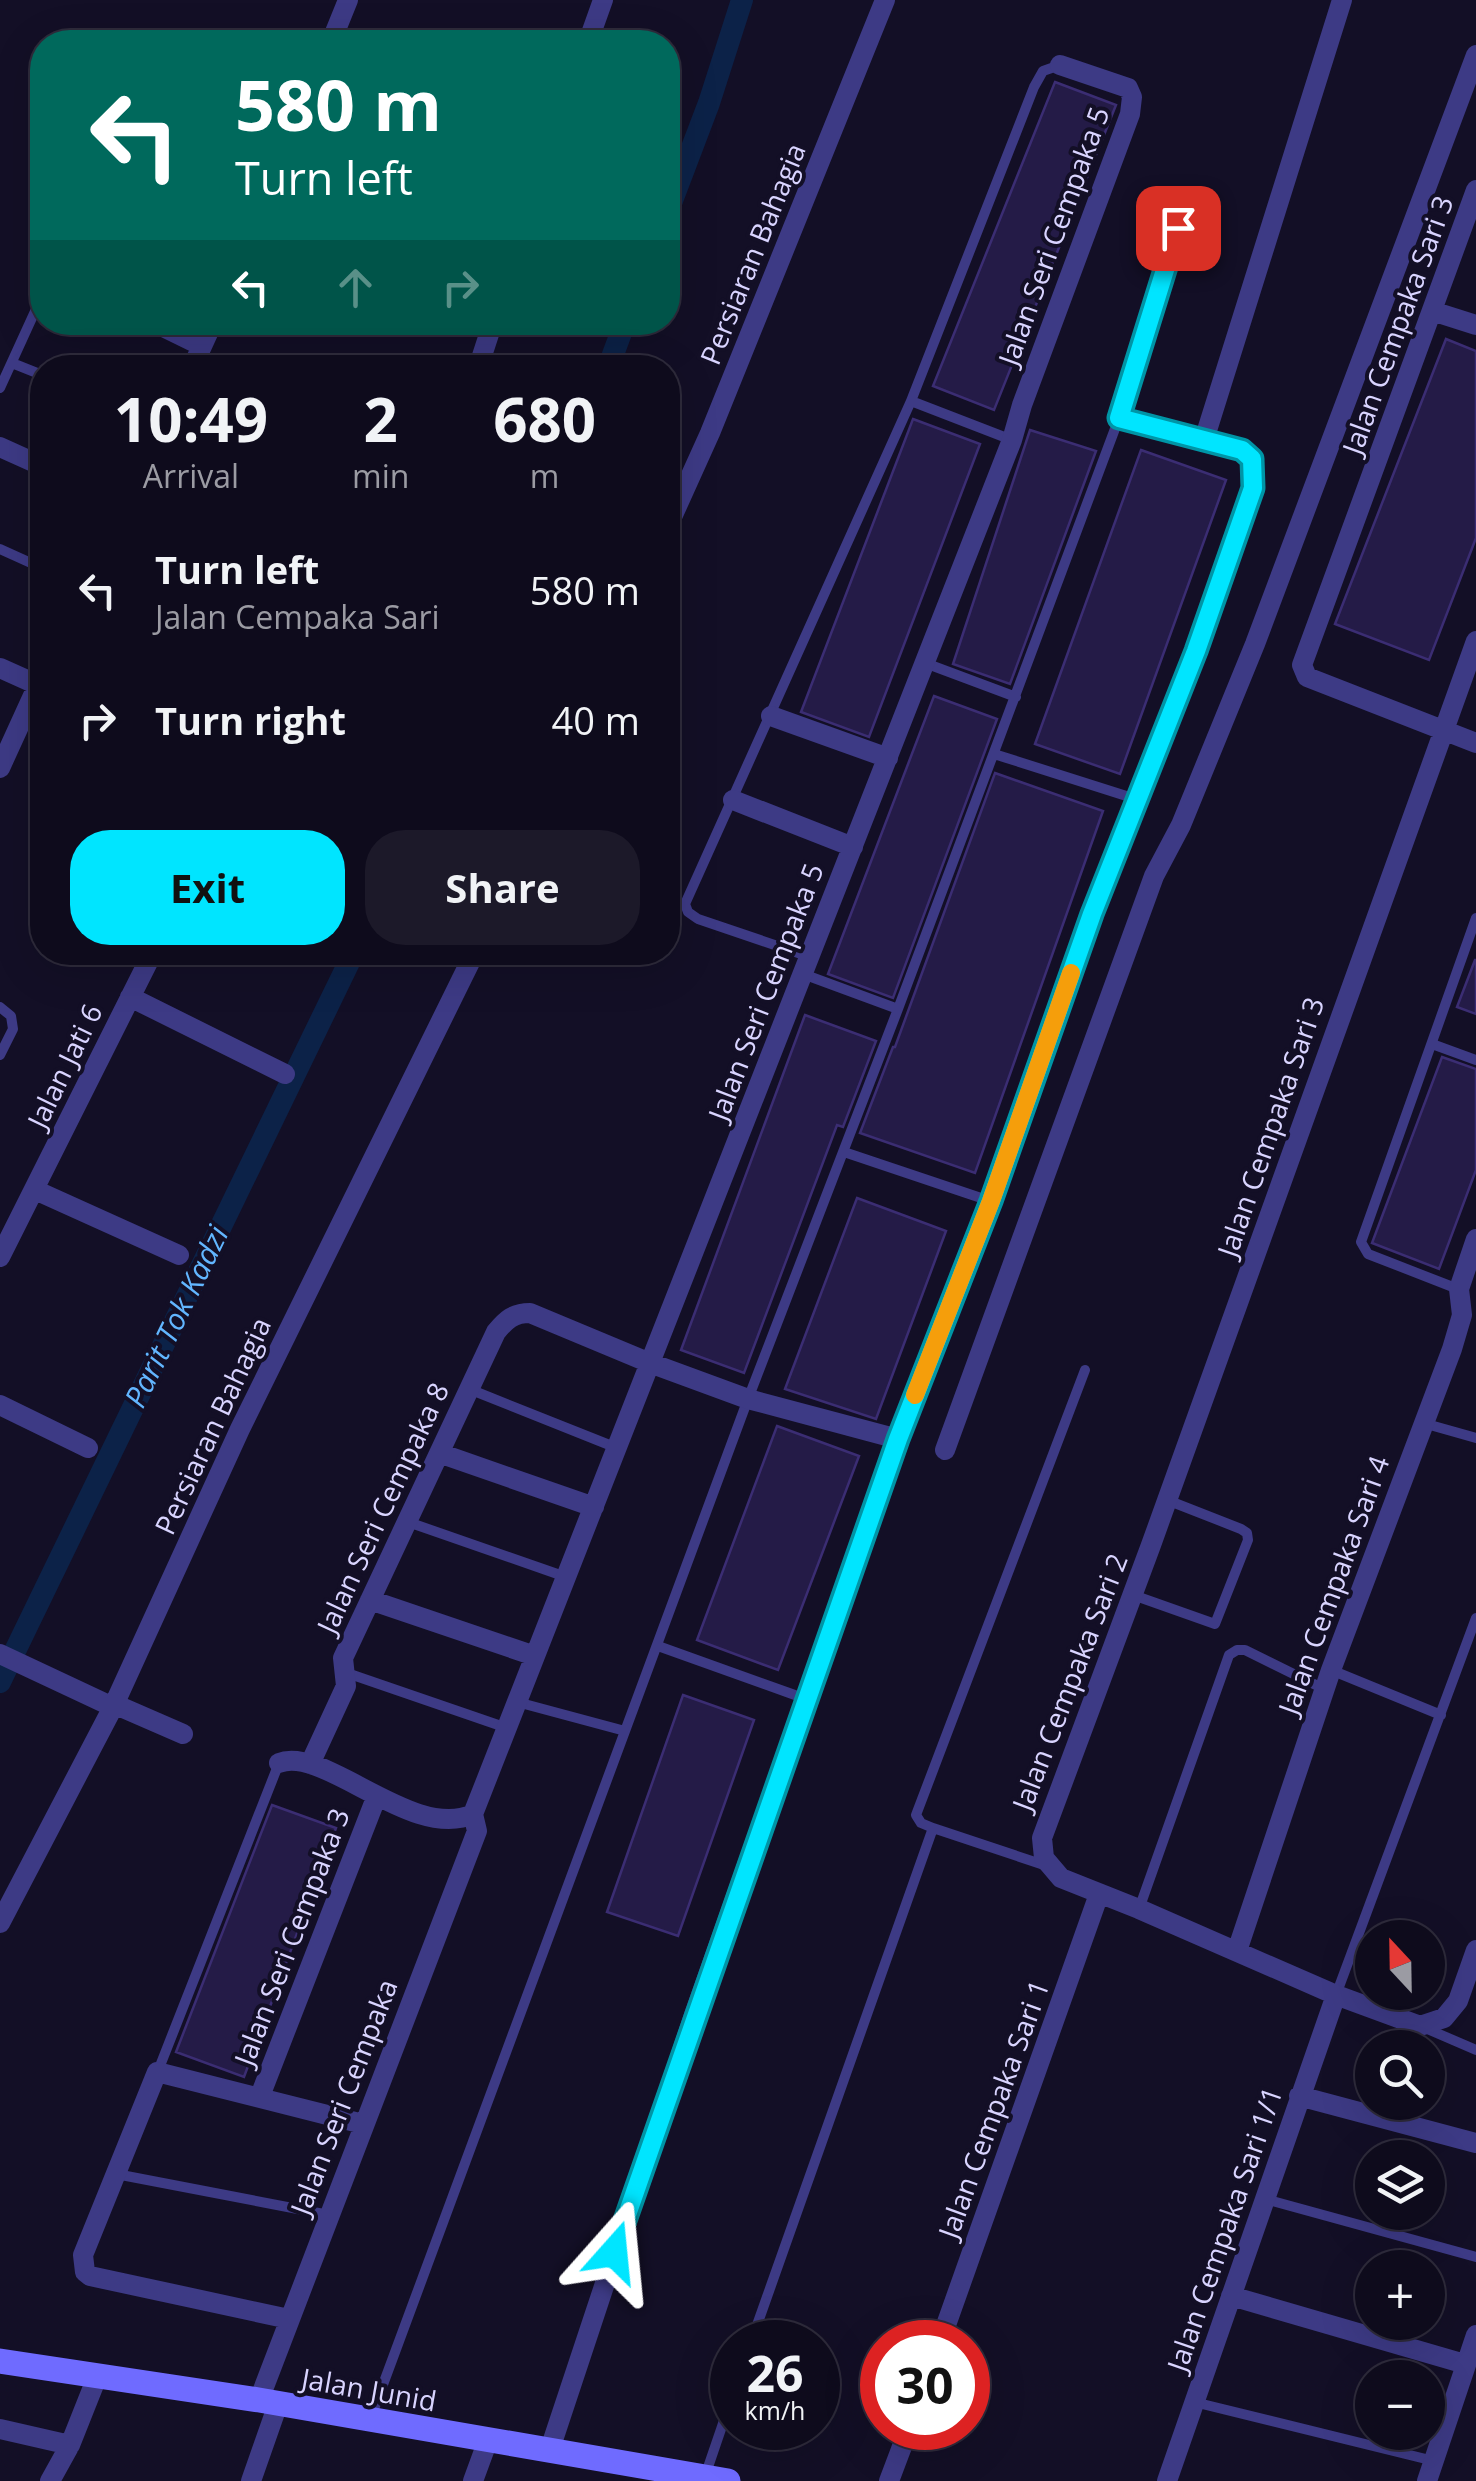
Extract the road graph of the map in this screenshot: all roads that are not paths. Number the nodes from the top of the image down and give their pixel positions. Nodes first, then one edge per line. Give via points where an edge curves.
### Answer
1 (348, 0) edge
2 (603, 0) edge
3 (885, 0) edge
4 (1342, 0) edge
5 (336, 30) edge
6 (592, 30) edge
7 (1476, 55) edge
8 (1060, 65) joint
9 (1476, 190) edge
10 (1178, 228) dead end
11 (1432, 311) junction
12 (30, 322) edge
13 (1476, 325) edge
14 (180, 335) edge
15 (207, 335) edge
16 (202, 346) junction
17 (198, 355) edge
18 (12, 362) junction
19 (30, 370) edge
20 (0, 388) edge
21 (911, 401) junction
22 (1119, 418) junction
23 (1012, 440) junction
24 (1204, 440) junction
25 (0, 447) edge
26 (30, 461) edge
27 (680, 499) edge
28 (0, 549) edge
29 (30, 563) edge
30 (1476, 641) edge
31 (925, 663) junction
32 (0, 668) edge
33 (30, 677) edge
34 (1016, 697) junction
35 (30, 702) edge
36 (770, 716) junction
37 (1445, 728) junction
38 (1476, 743) edge
39 (994, 754) junction
40 (888, 758) junction
41 (1, 765) edge
42 (733, 800) junction
43 (1140, 800) junction
44 (853, 847) junction
45 (1476, 918) edge
46 (146, 965) edge
47 (469, 965) edge
48 (806, 965) junction
49 (130, 997) junction
50 (0, 1007) edge
51 (898, 1009) junction
52 (1432, 1044) junction
53 (0, 1055) edge
54 (1476, 1060) edge
55 (284, 1074) dead end
56 (844, 1152) junction
57 (35, 1190) junction
58 (991, 1201) junction
59 (1476, 1239) edge
60 (0, 1256) edge
61 (180, 1256) dead end
62 (1459, 1289) junction
63 (650, 1364) junction
64 (1085, 1370) dead end
65 (469, 1389) junction
66 (748, 1399) junction
67 (0, 1405) edge
68 (1422, 1423) junction
69 (1476, 1438) edge
70 (898, 1439) junction
71 (88, 1448) dead end
72 (617, 1448) junction
73 (944, 1450) dead end
74 (439, 1452) junction
75 (1167, 1500) junction
76 (594, 1507) junction
77 (407, 1521) junction
78 (1151, 1545) joint
79 (566, 1577) junction
80 (1132, 1594) junction
81 (370, 1600) junction
82 (1476, 1618) edge
83 (658, 1646) junction
84 (0, 1654) edge
85 (535, 1656) junction
86 (344, 1672) junction
87 (1328, 1680) junction
88 (806, 1699) junction
89 (517, 1702) junction
90 (114, 1706) junction
91 (1441, 1715) junction
92 (507, 1728) junction
93 (624, 1732) junction
94 (183, 1734) dead end
95 (279, 1764) joint
96 (310, 1764) junction
97 (376, 1798) junction
98 (473, 1814) junction
99 (933, 1828) junction
100 (1052, 1868) junction
101 (1100, 1894) junction
102 (1139, 1908) junction
103 (0, 1924) edge
104 (1236, 1950) junction
105 (1476, 1950) edge
106 (1336, 1995) junction
107 (1420, 2026) junction
108 (1476, 2050) edge
109 (157, 2072) junction
110 (260, 2096) junction
111 (1299, 2096) junction
112 (362, 2124) junction
113 (1476, 2143) edge
114 (116, 2174) junction
115 (1264, 2198) junction
116 (329, 2214) junction
117 (1476, 2257) edge
118 (1230, 2296) junction
119 (290, 2320) junction
120 (759, 2320) edge
121 (948, 2320) edge
122 (1476, 2335) edge
123 (0, 2361) edge
124 (1465, 2364) junction
125 (93, 2387) junction
126 (269, 2402) junction
127 (1194, 2402) junction
128 (370, 2421) junction
129 (0, 2429) edge
130 (488, 2440) junction
131 (70, 2445) junction
132 (715, 2450) edge
133 (901, 2450) edge
134 (549, 2452) junction
135 (1431, 2471) edge
136 (892, 2474) edge
137 (706, 2479) edge
138 (50, 2481) edge
139 (251, 2481) edge
140 (473, 2481) edge
141 (1168, 2481) edge

1 - 5 street
2 - 6 street
3 - 27 street, Persiaran Bahagia
4 - 24 street
7 - 73 street via 1255,644 1154,876
8 - 21 lane via 1043,71 1034,87
8 - 23 street, Jalan Seri Cempaka 5 via 1128,88 1130,114
9 - 11 street, Jalan Cempaka Sari 3
10 - 22 lane
11 - 13 street
11 - 37 street, Jalan Cempaka Sari 3 via 1302,665 1307,677
12 - 18 lane
14 - 16 street
15 - 16 street
16 - 17 street
18 - 19 lane
18 - 20 lane
21 - 23 lane
21 - 36 lane
22 - 24 street
22 - 34 lane
23 - 31 street, Jalan Seri Cempaka 5
24 - 43 street via 1252,459 1253,488
25 - 26 street
28 - 29 lane
30 - 37 street, Jalan Cempaka Sari 3
31 - 34 lane
31 - 40 street, Jalan Seri Cempaka 5
32 - 33 street
34 - 39 lane
35 - 41 street
36 - 40 street
36 - 42 lane
37 - 38 street
37 - 75 street, Jalan Cempaka Sari 3
39 - 43 lane
39 - 51 lane
40 - 44 street, Jalan Seri Cempaka 5
42 - 44 street
42 - 48 lane via 688,912
43 - 58 street via 1092,914
44 - 48 street, Jalan Seri Cempaka 5
45 - 52 lane
46 - 49 street, Jalan Jati 6
47 - 90 street, Persiaran Bahagia via 240,1430
48 - 51 lane
48 - 63 street, Jalan Seri Cempaka 5
49 - 55 street
49 - 57 street, Jalan Jati 6
50 - 53 lane via 13,1029
51 - 56 lane
52 - 54 lane
52 - 62 lane via 1362,1242 1368,1254
56 - 58 lane
56 - 66 lane
57 - 60 street, Jalan Jati 6
57 - 61 street
58 - 70 street
59 - 62 street, Jalan Cempaka Sari 4
62 - 68 street, Jalan Cempaka Sari 4 via 1462,1316
63 - 65 street, Jalan Seri Cempaka 8 via 519,1313 496,1332
63 - 66 street
63 - 72 street, Jalan Seri Cempaka 5
64 - 99 lane via 916,1815
65 - 72 lane
65 - 74 street, Jalan Seri Cempaka 8
66 - 70 street
66 - 83 lane
67 - 71 street
68 - 69 lane
68 - 87 street, Jalan Cempaka Sari 4
70 - 88 street
72 - 76 street, Jalan Seri Cempaka 5
74 - 76 street
74 - 77 street, Jalan Seri Cempaka 8
75 - 78 street, Jalan Cempaka Sari 3
75 - 80 lane via 1247,1533 1220,1618 1208,1624
76 - 79 street, Jalan Seri Cempaka 5
77 - 79 lane
77 - 81 street, Jalan Seri Cempaka 8
78 - 80 street, Jalan Cempaka Sari 2
79 - 85 street, Jalan Seri Cempaka 5
80 - 100 street, Jalan Cempaka Sari 2 via 1042,1838
81 - 85 street
81 - 86 street, Jalan Seri Cempaka 8 via 343,1658
82 - 91 lane
83 - 88 lane
83 - 93 lane
84 - 90 street
85 - 89 street, Jalan Seri Cempaka 5
86 - 92 lane
86 - 96 street, Jalan Seri Cempaka 8 via 346,1686
87 - 91 lane
87 - 102 lane via 1246,1650 1230,1655
87 - 104 street, Jalan Cempaka Sari 4
88 - 134 street
89 - 92 street, Jalan Seri Cempaka 5
89 - 93 lane
90 - 94 street
90 - 103 street, Persiaran Bahagia
91 - 106 lane
92 - 98 street, Jalan Seri Cempaka 5
93 - 128 lane
95 - 96 street via 292,1758
95 - 109 lane
96 - 97 street
97 - 98 street via 446,1821
97 - 110 street, Jalan Seri Cempaka 3
98 - 112 street, Jalan Seri Cempaka via 477,1831
99 - 100 lane
99 - 120 lane
100 - 101 street
101 - 102 street
101 - 121 street, Jalan Cempaka Sari 1
102 - 104 street
104 - 106 street
105 - 107 street via 1458,2001 1444,2018
106 - 107 street
106 - 111 street, Jalan Cempaka Sari 1/1
107 - 108 lane
109 - 110 street
109 - 114 street
110 - 112 street
111 - 113 street
111 - 115 street, Jalan Cempaka Sari 1/1
112 - 116 street, Jalan Seri Cempaka
114 - 116 lane
114 - 119 street via 83,2255 84,2272
115 - 117 lane
115 - 118 street, Jalan Cempaka Sari 1/1
116 - 119 street, Jalan Seri Cempaka
118 - 124 street
118 - 127 street, Jalan Cempaka Sari 1/1
119 - 126 street, Jalan Seri Cempaka
122 - 124 street
123 - 125 street, Jalan Junid
124 - 135 street
125 - 126 street, Jalan Junid
125 - 131 street
126 - 128 street, Jalan Junid
126 - 139 street, Jalan Seri Cempaka
127 - 135 lane
127 - 141 street, Jalan Cempaka Sari 1/1
128 - 130 street, Jalan Junid
129 - 131 street
130 - 134 street, Jalan Junid
130 - 140 street
131 - 138 street
132 - 137 lane
133 - 136 street
134 - 137 street, Jalan Junid

